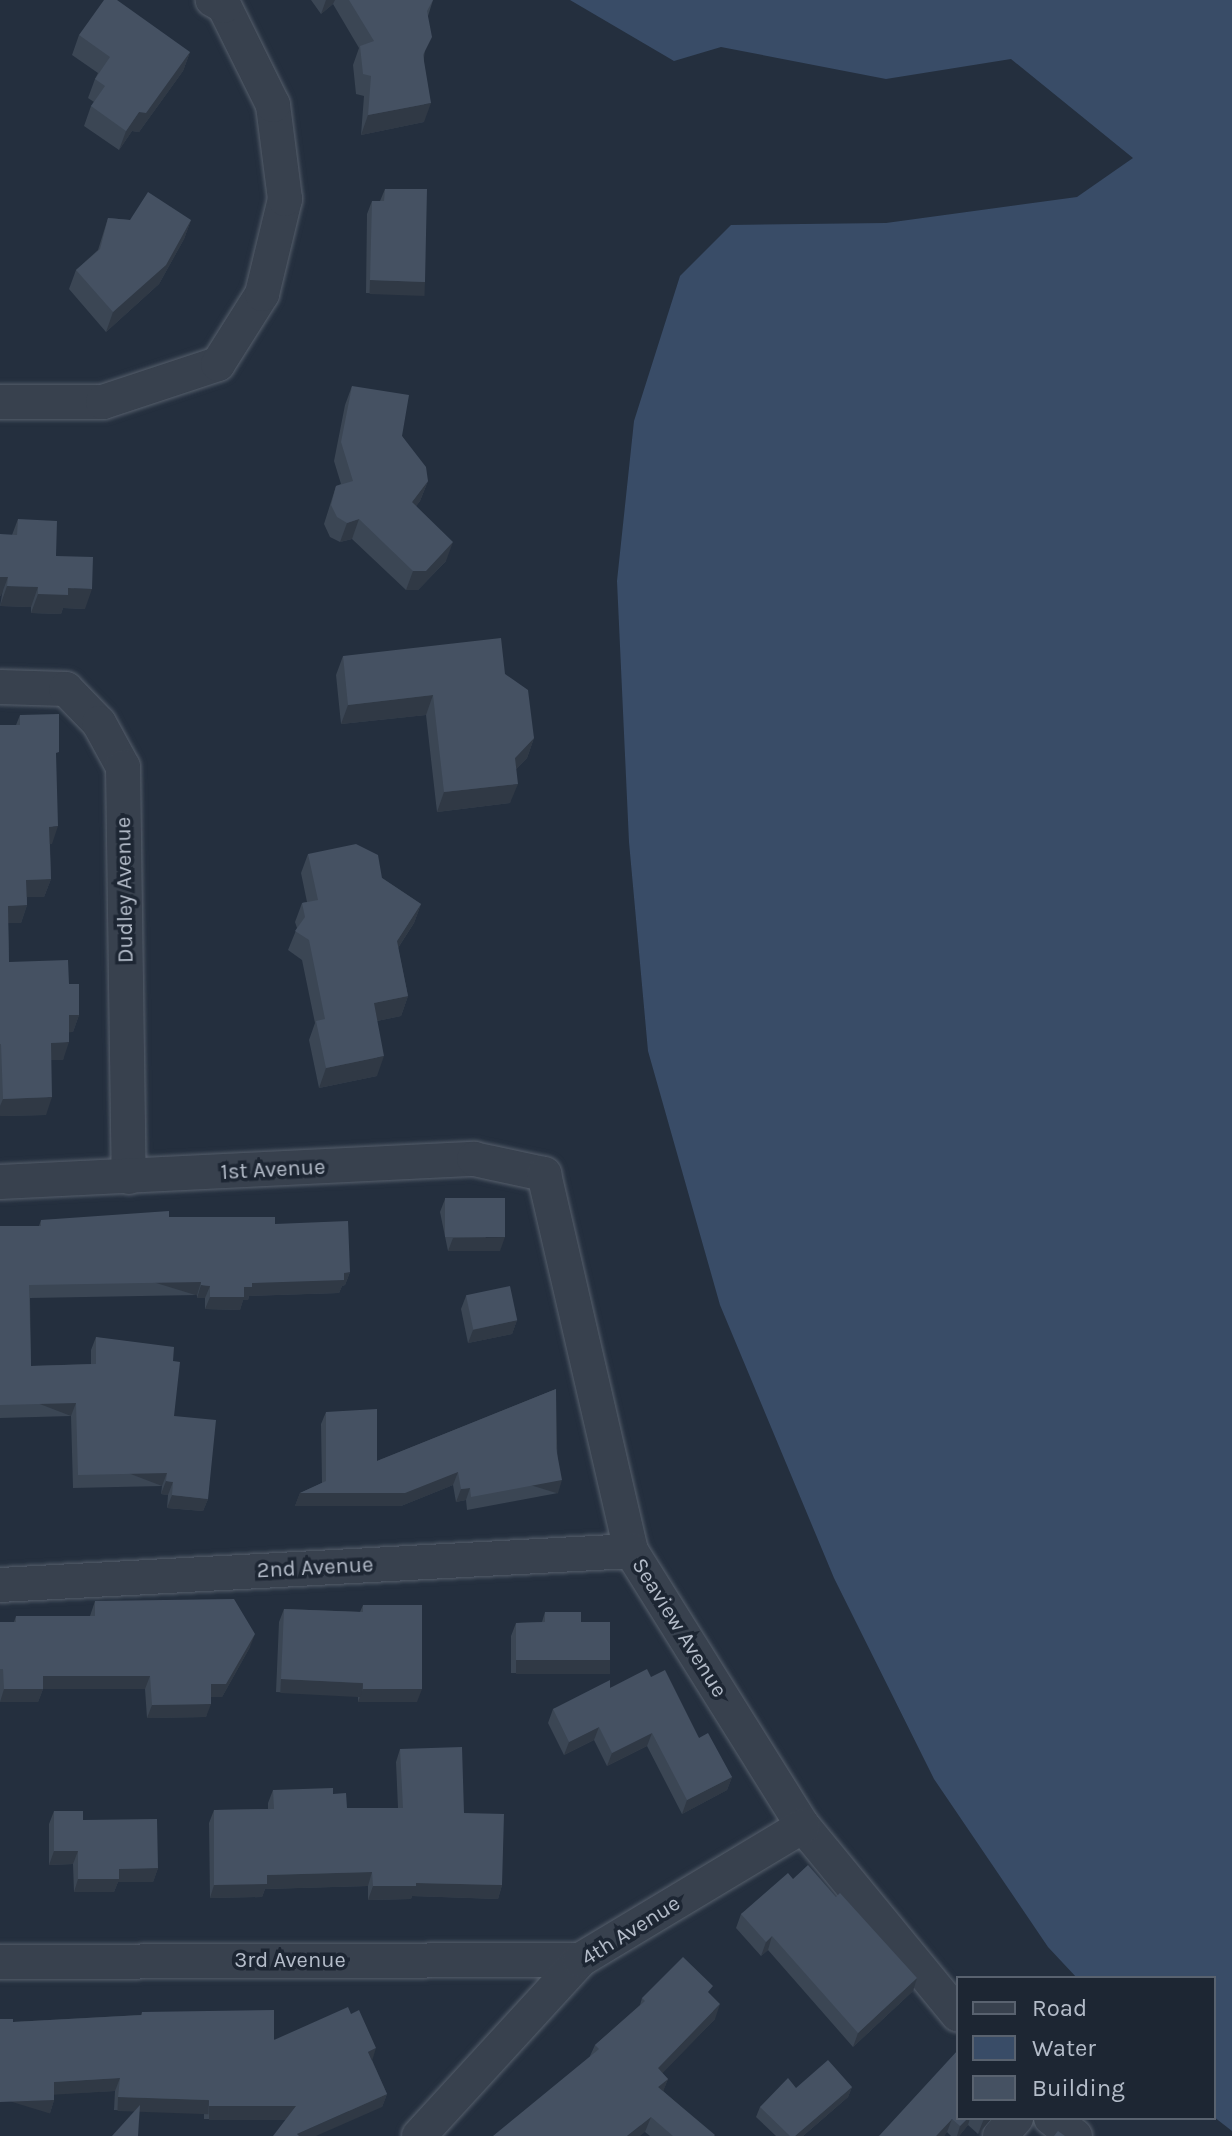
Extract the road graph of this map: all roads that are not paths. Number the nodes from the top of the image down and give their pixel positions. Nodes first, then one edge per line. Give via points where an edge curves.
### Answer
1 (213, 0) edge
2 (0, 402) edge
3 (0, 687) edge
4 (544, 1174) joint
5 (129, 1177) junction
6 (0, 1182) edge
7 (631, 1551) junction
8 (0, 1585) edge
9 (803, 1826) junction
10 (580, 1960) junction
11 (0, 1962) edge
12 (956, 2013) edge
13 (1014, 2120) edge
14 (1054, 2120) edge
15 (419, 2136) edge
16 (1000, 2136) edge
17 (1075, 2136) edge

1 - 2 street via 224,6 273,105 285,199 262,294 218,364 103,402
3 - 5 street, Dudley Avenue via 66,689 99,723 123,767
4 - 5 street, 1st Avenue via 474,1159
4 - 7 street, Seaview Avenue
5 - 6 street, 1st Avenue
7 - 8 street, 2nd Avenue
7 - 9 street, Seaview Avenue
9 - 10 street, 4th Avenue
9 - 12 street, Seaview Avenue
10 - 11 street, 3rd Avenue
10 - 15 street, 4th Avenue
13 - 16 street
14 - 17 street

